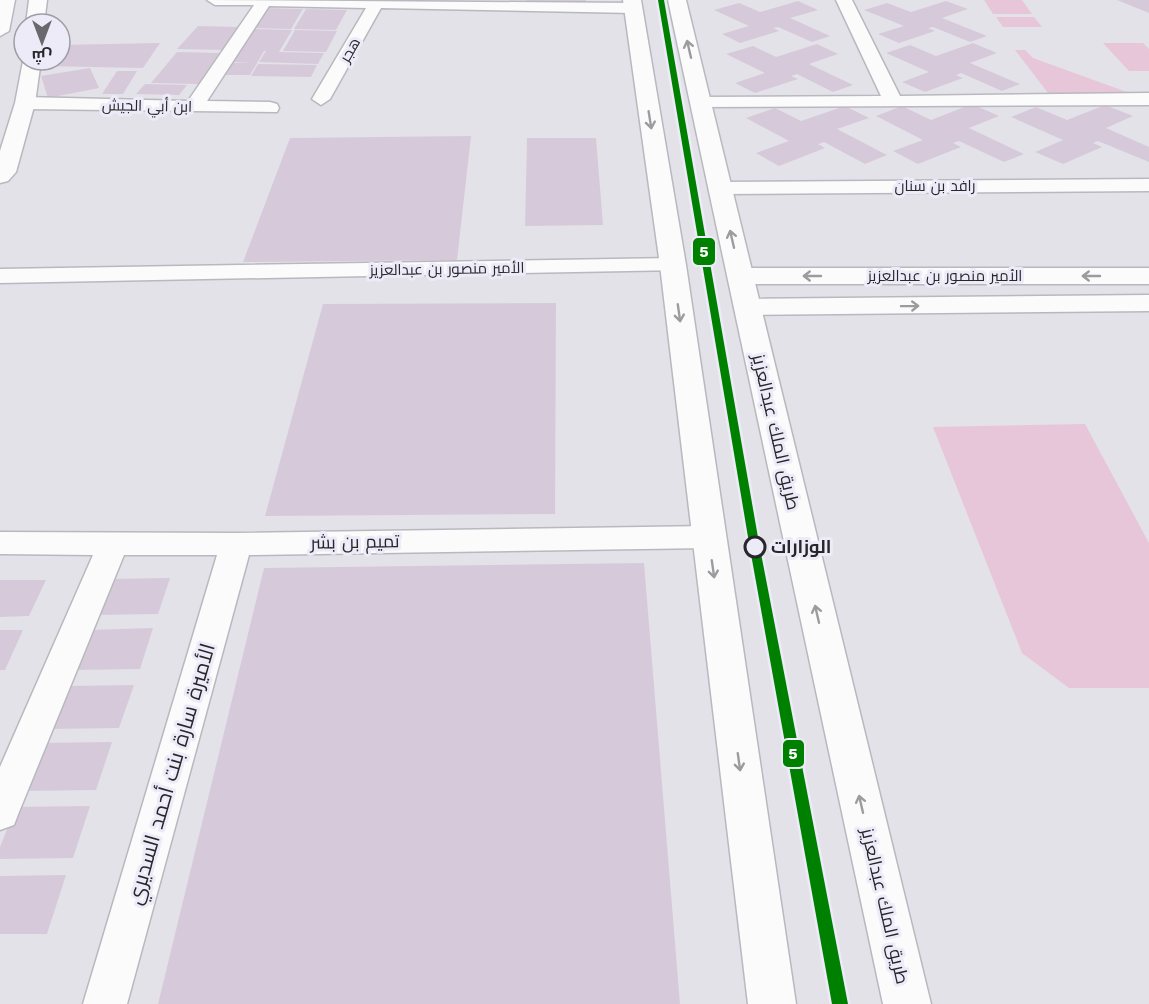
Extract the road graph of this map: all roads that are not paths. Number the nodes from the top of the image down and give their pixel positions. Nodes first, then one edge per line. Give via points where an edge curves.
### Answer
1 (6, 0) edge
2 (215, 0) edge
3 (677, 0) edge
4 (844, 0) edge
5 (377, 1) edge
6 (264, 2) junction
7 (632, 4) edge
8 (0, 31) edge
9 (29, 72) edge
10 (321, 99) dead end
11 (1149, 99) edge
12 (893, 101) junction
13 (701, 102) junction
14 (25, 103) junction
15 (195, 106) junction
16 (270, 108) dead end
17 (0, 176) edge
18 (1149, 185) edge
19 (720, 188) junction
20 (673, 265) junction
21 (0, 276) edge
22 (741, 276) junction
23 (856, 276) junction
24 (1149, 276) edge
25 (1149, 303) edge
26 (868, 306) junction
27 (747, 307) junction
28 (709, 537) junction
29 (0, 543) edge
30 (113, 544) junction
31 (236, 544) junction
32 (0, 812) edge
33 (105, 1004) edge
34 (772, 1004) edge
35 (907, 1004) edge

1 - 8 main road
2 - 6 street
13 -> 3 main road, طريق الملك عبدالعزيز
4 - 12 street
5 - 6 street
5 - 7 street
5 - 10 street, هجر
6 - 15 street
7 -> 20 main road
9 - 14 main road
11 - 12 street
12 - 13 street
13 - 19 main road, طريق الملك عبدالعزيز
14 - 15 street, ابن أبي الجيش
14 - 17 main road via 5,172
15 - 16 street, ابن أبي الجيش
18 - 19 street, رافد بن سنان
22 -> 19 main road, طريق الملك عبدالعزيز
20 - 21 street, الأمير منصور بن عبدالعزيز
20 -> 28 main road
23 -> 22 main road, الأمير منصور بن عبدالعزيز
22 - 27 main road, طريق الملك عبدالعزيز
24 -> 23 main road, الأمير منصور بن عبدالعزيز
23 - 26 main road
26 -> 25 main road, الأمير منصور بن عبدالعزيز
26 - 27 main road, الأمير منصور بن عبدالعزيز
35 -> 27 main road, طريق الملك عبدالعزيز
28 - 31 street, تميم بن بشر
28 -> 34 main road
29 - 30 street, تميم بن بشر
30 - 31 street, تميم بن بشر
30 - 32 street
31 - 33 street, الأميرة سارة بنت أحمد السديري

